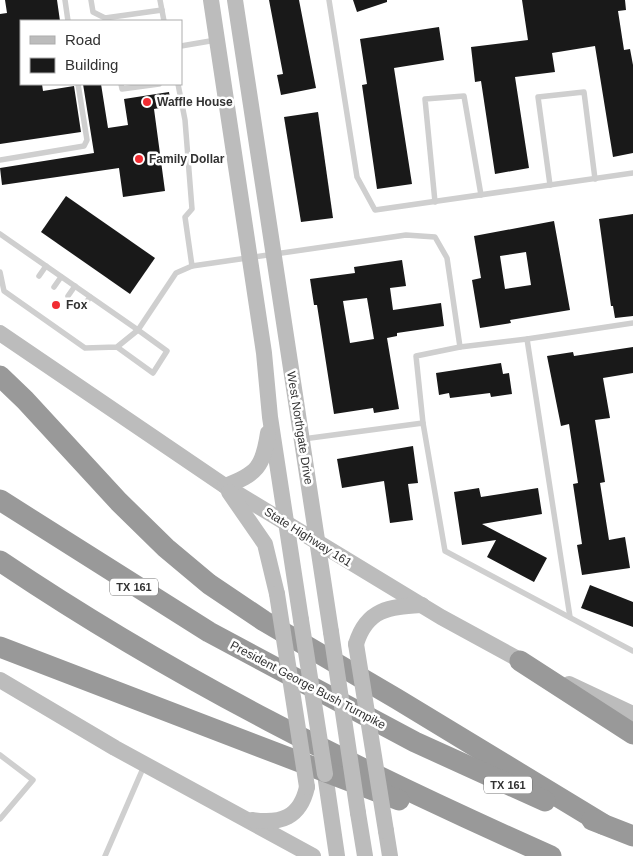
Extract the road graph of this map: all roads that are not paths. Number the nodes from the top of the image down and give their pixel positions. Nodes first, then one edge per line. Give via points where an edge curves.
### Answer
1 (65, 0) edge
2 (91, 0) edge
3 (160, 0) edge
4 (211, 0) edge
5 (236, 0) edge
6 (329, 0) edge
7 (162, 10) junction
8 (68, 20) edge
9 (164, 20) edge
10 (241, 39) junction
11 (218, 42) junction
12 (182, 46) edge
13 (78, 85) edge
14 (121, 85) edge
15 (152, 85) edge
16 (178, 85) edge
17 (0, 160) edge
18 (633, 173) edge
19 (595, 179) junction
20 (550, 185) junction
21 (482, 195) junction
22 (435, 202) junction
23 (0, 234) edge
24 (274, 254) junction
25 (249, 258) junction
26 (46, 266) junction
27 (192, 266) junction
28 (0, 272) edge
29 (39, 276) dead end
30 (61, 277) junction
31 (75, 286) junction
32 (54, 287) dead end
33 (68, 296) dead end
34 (90, 297) junction
35 (83, 307) dead end
36 (633, 323) edge
37 (138, 330) junction
38 (0, 333) edge
39 (527, 340) junction
40 (117, 347) junction
41 (460, 347) junction
42 (0, 376) edge
43 (270, 417) junction
44 (423, 422) junction
45 (301, 439) junction
46 (225, 486) junction
47 (0, 500) edge
48 (287, 523) junction
49 (317, 544) junction
50 (0, 561) edge
51 (422, 605) junction
52 (570, 617) junction
53 (0, 647) edge
54 (633, 651) edge
55 (520, 661) junction
56 (0, 680) edge
57 (633, 714) edge
58 (633, 734) edge
59 (0, 755) edge
60 (145, 764) junction
61 (0, 819) edge
62 (242, 819) junction
63 (603, 824) junction
64 (495, 831) junction
65 (633, 836) edge
66 (105, 856) edge
67 (313, 856) edge
68 (337, 856) edge
69 (365, 856) edge
70 (390, 856) edge
71 (551, 856) edge

1 - 8 lane
2 - 7 lane via 93,12 105,18
3 - 7 lane
4 - 11 main road, West Northgate Drive
5 - 10 main road, West Northgate Drive
6 - 22 lane via 357,177 376,210
7 - 9 lane
10 - 11 main road
10 - 24 main road, West Northgate Drive
11 - 12 lane
11 - 25 main road, West Northgate Drive
13 - 17 lane via 87,140 84,146
14 - 15 lane via 122,89
16 - 27 lane via 186,130 192,209 185,218
18 - 19 lane
19 - 20 lane
19 - 20 lane via 584,92 538,97
20 - 21 lane
21 - 22 lane
21 - 22 lane via 464,96 425,99
23 - 26 lane
24 - 25 lane
24 - 41 lane via 406,235 435,237 448,258
24 - 45 main road, West Northgate Drive
25 - 27 lane
25 - 43 main road, West Northgate Drive
26 - 29 lane
26 - 30 lane
27 - 37 lane via 176,273
28 - 40 lane via 4,291 23,300 85,348
30 - 31 lane
30 - 32 lane
31 - 33 lane
31 - 34 lane
34 - 35 lane
34 - 37 lane
36 - 39 lane
37 - 40 lane
37 - 40 lane via 167,351 153,373
38 - 46 main road, State Highway 161
39 - 41 lane
39 - 52 lane
41 - 44 lane via 416,356
42 - 63 highway via 118,502 210,584 264,621
43 - 46 main road via 264,456 256,472
43 - 48 main road, West Northgate Drive
44 - 45 lane
44 - 52 lane via 444,551
45 - 49 main road, West Northgate Drive
46 - 48 main road, State Highway 161
46 - 62 main road, bridge via 265,544 277,594 307,787 303,803 294,814 270,823
47 - 63 highway, President George Bush Turnpike / TX 161 via 145,594 272,667 415,742 523,792
48 - 49 main road, State Highway 161
48 - 68 main road, West Northgate Drive, bridge
49 - 51 main road, State Highway 161
49 - 69 main road, West Northgate Drive, bridge
50 - 64 highway via 104,628 265,720
51 - 55 main road, State Highway 161
51 - 70 main road, bridge via 391,607 370,618 356,644
52 - 54 lane
53 - 64 highway via 374,792
55 - 57 main road, State Highway 161
55 - 58 highway
56 - 60 main road
59 - 61 lane via 33,780
60 - 62 main road
60 - 66 lane
62 - 67 main road
63 - 65 highway, President George Bush Turnpike / TX 161
64 - 71 highway

